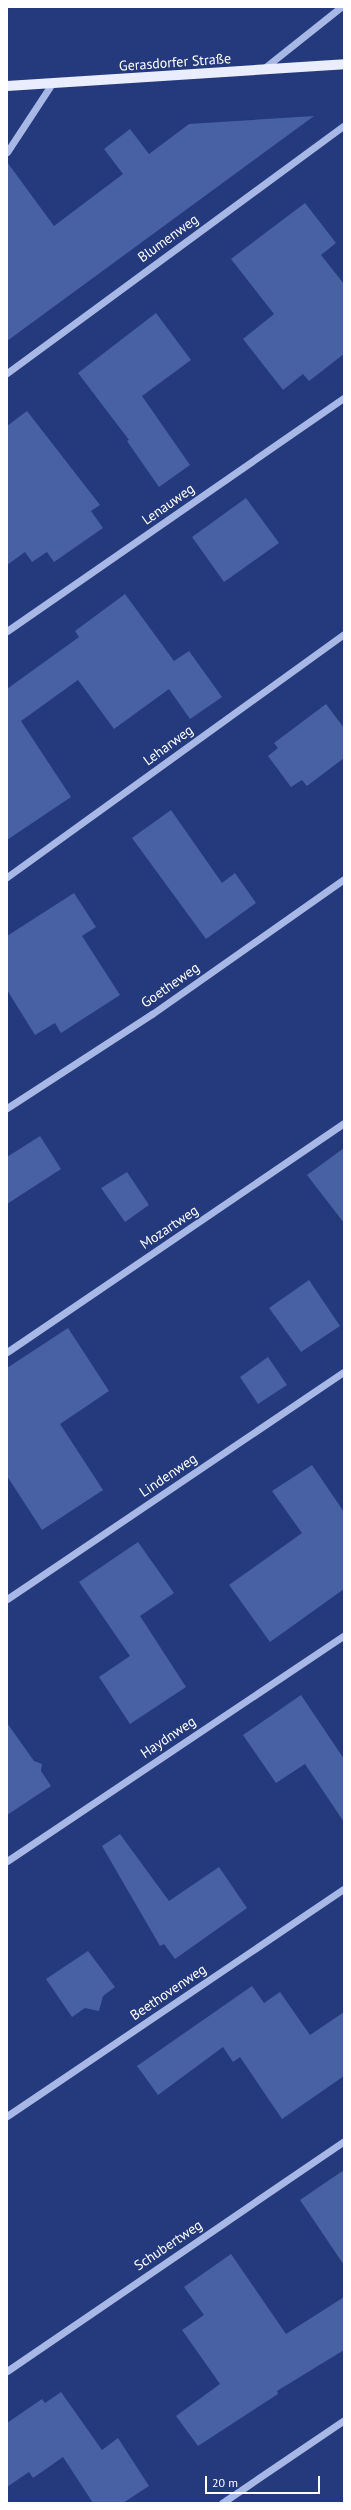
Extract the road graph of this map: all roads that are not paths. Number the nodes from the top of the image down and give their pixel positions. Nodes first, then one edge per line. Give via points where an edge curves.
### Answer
1 (341, 7) edge
2 (344, 64) edge
3 (261, 70) junction
4 (51, 85) junction
5 (7, 86) edge
6 (344, 124) edge
7 (7, 152) edge
8 (7, 373) edge
9 (344, 398) edge
10 (7, 631) edge
11 (344, 634) edge
12 (7, 877) edge
13 (344, 879) edge
14 (7, 1108) edge
15 (344, 1123) edge
16 (7, 1352) edge
17 (344, 1372) edge
18 (7, 1599) edge
19 (344, 1635) edge
20 (7, 1861) edge
21 (344, 1889) edge
22 (7, 2116) edge
23 (344, 2141) edge
24 (7, 2371) edge
25 (344, 2420) edge
26 (222, 2503) edge

1 - 3 street
2 - 3 main road, Gerasdorfer Straße
3 - 4 main road, Gerasdorfer Straße
4 - 5 main road, Gerasdorfer Straße
4 - 7 street
6 - 8 street, Blumenweg
9 - 10 street, Lenauweg
11 - 12 street, Leharweg
13 - 14 street, Goetheweg via 152,1014
15 - 16 street, Mozartweg
17 - 18 street, Lindenweg
19 - 20 street, Haydnweg
21 - 22 street, Beethovenweg
23 - 24 street, Schubertweg
25 - 26 street

